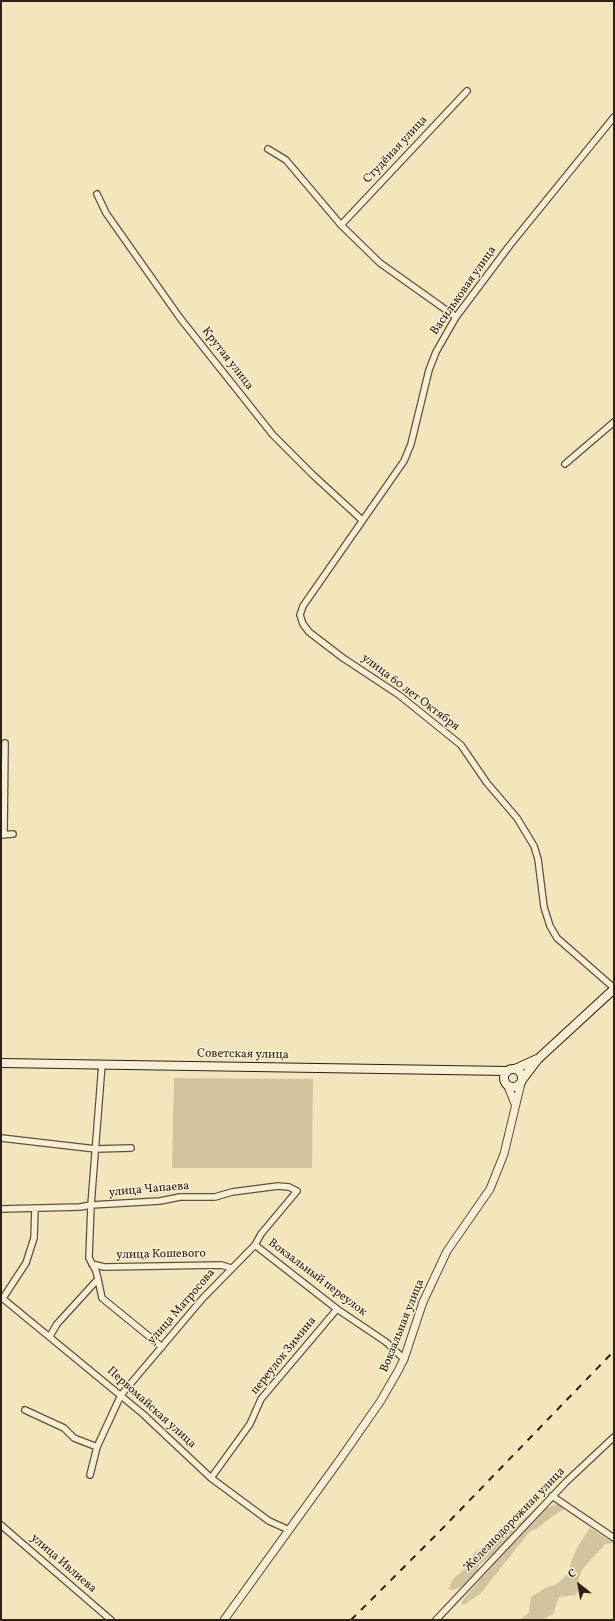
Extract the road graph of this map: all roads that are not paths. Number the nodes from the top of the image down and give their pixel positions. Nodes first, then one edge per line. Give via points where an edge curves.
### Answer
1 (467, 91) dead end
2 (614, 118) edge
3 (268, 149) dead end
4 (97, 194) dead end
5 (341, 225) junction
6 (456, 317) junction
7 (614, 422) edge
8 (565, 464) dead end
9 (362, 520) junction
10 (5, 743) dead end
11 (2, 834) edge
12 (13, 834) dead end
13 (614, 988) edge
14 (538, 1059) junction
15 (1, 1062) edge
16 (102, 1064) junction
17 (484, 1070) junction
18 (511, 1070) junction
19 (521, 1082) junction
20 (506, 1083) junction
21 (516, 1104) junction
22 (1, 1138) edge
23 (131, 1148) dead end
24 (96, 1149) junction
25 (297, 1191) joint
26 (91, 1204) junction
27 (35, 1208) junction
28 (1, 1209) edge
29 (254, 1245) junction
30 (92, 1264) junction
31 (230, 1268) junction
32 (98, 1279) junction
33 (2, 1298) edge
34 (337, 1310) junction
35 (50, 1336) junction
36 (162, 1347) junction
37 (404, 1359) junction
38 (121, 1395) junction
39 (25, 1410) dead end
40 (614, 1437) edge
41 (97, 1447) junction
42 (90, 1475) dead end
43 (211, 1478) junction
44 (552, 1496) junction
45 (1, 1525) edge
46 (289, 1530) junction
47 (614, 1538) edge
48 (111, 1620) edge
49 (224, 1620) edge
50 (436, 1620) edge

1 - 5 street, Студёная улица
2 - 6 street, Васильковая улица via 510,245
3 - 5 street via 286,160
4 - 9 street, Крутая улица via 106,213 180,318 273,435
5 - 6 street via 380,263
6 - 9 street, Васильковая улица via 431,364 411,444 404,461
7 - 8 street
9 - 13 street, улица 60 лет Октября via 303,606 300,615 303,624 309,632 399,695 461,744 534,846 544,908 556,938
10 - 11 street
11 - 12 street
13 - 14 main road
14 - 18 main road
14 - 19 main road
15 - 16 main road, Советская улица
16 - 17 main road, Советская улица
16 - 24 street
17 - 18 main road, Советская улица
17 - 20 main road, Советская улица
18 - 19 main road via 521,1073
18 - 20 main road via 504,1076
19 - 20 main road via 515,1087
19 - 21 street, Вокзальная улица
20 - 21 street
21 - 37 street, Вокзальная улица via 504,1154 490,1189 447,1251 423,1302
22 - 24 street
23 - 24 street
24 - 26 street
25 - 26 street, улица Чапаева via 290,1187 278,1186 232,1192 215,1197
25 - 29 street, улица Матросова
26 - 27 street, улица Чапаева via 80,1207
26 - 30 street via 89,1258
27 - 28 street, улица Чапаева
27 - 33 street via 34,1238 26,1263
29 - 31 street, улица Матросова
29 - 34 street, Вокзальный переулок
30 - 31 street, улица Кошевого via 104,1267 221,1265
30 - 32 street
31 - 36 street, улица Матросова
32 - 35 street via 56,1324
32 - 36 street via 102,1298
33 - 35 street, Первомайская улица
34 - 37 street, Вокзальный переулок via 386,1342
34 - 43 street, переулок Зимина via 261,1399 250,1424
35 - 38 street, Первомайская улица
36 - 38 street, улица Матросова
37 - 46 street, Вокзальная улица via 380,1402
38 - 41 street, улица Матросова
38 - 43 street, Первомайская улица
39 - 41 street via 64,1428 74,1438
40 - 44 street, Железнодорожная улица
41 - 42 street, улица Матросова
43 - 46 street, Первомайская улица via 262,1516
44 - 47 street
44 - 50 street, Железнодорожная улица
45 - 48 street, улица Ивлиева
46 - 49 street, Вокзальная улица

